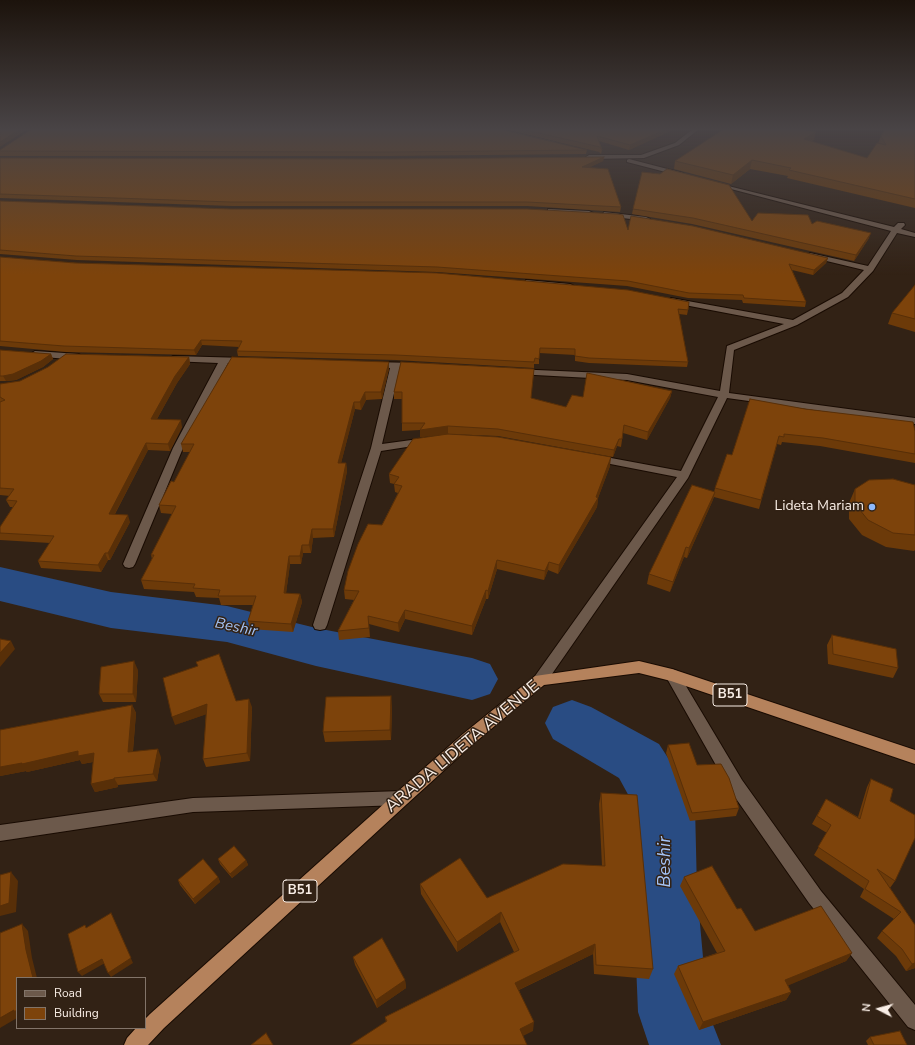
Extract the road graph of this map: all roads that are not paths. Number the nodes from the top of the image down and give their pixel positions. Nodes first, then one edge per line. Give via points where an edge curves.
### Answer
1 (710, 178) edge
2 (541, 210) edge
3 (654, 220) edge
4 (898, 228) junction
5 (915, 229) edge
6 (915, 235) edge
7 (808, 254) edge
8 (870, 268) junction
9 (521, 281) edge
10 (582, 287) edge
11 (664, 298) edge
12 (794, 323) junction
13 (22, 352) edge
14 (66, 356) junction
15 (90, 357) edge
16 (161, 359) edge
17 (224, 360) junction
18 (255, 361) edge
19 (365, 365) edge
20 (53, 366) edge
21 (396, 366) junction
22 (427, 367) edge
23 (503, 370) edge
24 (724, 395) junction
25 (915, 421) edge
26 (440, 439) edge
27 (376, 448) junction
28 (584, 456) edge
29 (684, 475) junction
30 (129, 564) dead end
31 (320, 626) dead end
32 (672, 675) junction
33 (540, 680) junction
34 (915, 756) edge
35 (402, 798) junction
36 (0, 833) edge
37 (915, 1020) edge
38 (134, 1045) edge

1 - 4 street
2 - 3 street
4 - 5 street
4 - 6 street
4 - 8 street
7 - 8 street
8 - 12 street via 845,295
9 - 10 street
11 - 12 street
12 - 24 street via 730,348
13 - 14 street
14 - 15 street
14 - 20 street
16 - 17 street
17 - 18 street
17 - 30 street via 178,448
19 - 21 street
21 - 22 street
21 - 27 street
23 - 24 street via 627,377
24 - 25 street
24 - 29 street
26 - 27 street
27 - 31 street
28 - 29 street
29 - 33 street
32 - 33 highway, ARADA LIDETA AVENUE / B51 via 639,667
32 - 34 highway, ARADA LIDETA AVENUE / B51
32 - 37 street via 736,785 806,884
33 - 35 highway, ARADA LIDETA AVENUE / B51
35 - 36 street via 193,805
35 - 38 highway, ARADA LIDETA AVENUE / B51 via 157,1021

